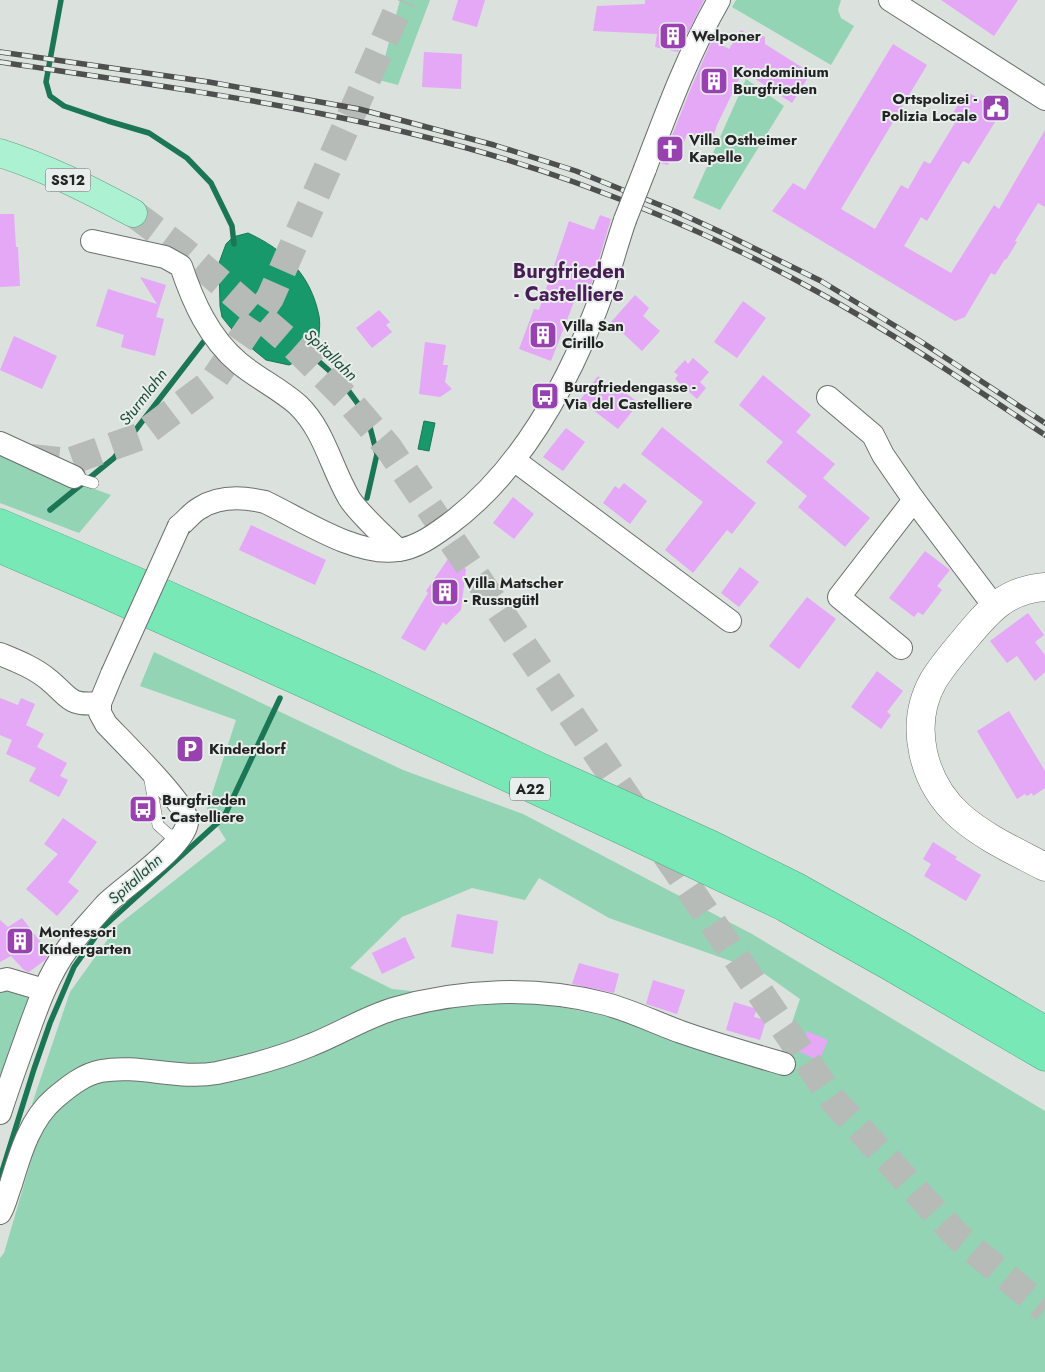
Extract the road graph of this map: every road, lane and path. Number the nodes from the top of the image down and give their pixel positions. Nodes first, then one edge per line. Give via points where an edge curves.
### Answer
1 (719, 0) edge
2 (890, 0) edge
3 (1045, 99) edge
4 (0, 153) edge
5 (133, 213) tunnel mouth
6 (92, 241) dead end
7 (828, 397) dead end
8 (0, 443) edge
9 (514, 460) junction
10 (82, 480) dead end
11 (914, 500) junction
12 (0, 523) edge
13 (0, 549) edge
14 (398, 550) junction
15 (1045, 587) edge
16 (994, 606) junction
17 (730, 622) dead end
18 (901, 648) dead end
19 (0, 654) edge
20 (100, 703) junction
21 (1045, 867) edge
22 (0, 981) edge
23 (44, 990) junction
24 (1045, 1030) edge
25 (1045, 1057) edge
26 (784, 1064) dead end
27 (0, 1113) edge
28 (0, 1213) edge

1 - 9 street, bridge via 679,81 625,220 594,315 571,366
2 - 3 street
4 - 5 main road, SS12 via 59,176
6 - 14 street via 165,257 181,266 192,298 211,332 238,363 298,405 329,452 350,500
7 - 11 street via 873,435
8 - 10 street
9 - 14 street via 467,511 430,538
9 - 17 street
11 - 16 street
11 - 18 street via 839,597
12 - 24 highway, A22 via 370,686 712,845 811,895
13 - 25 highway, A22 via 314,688 776,903
14 - 20 street, bridge via 371,550 345,542 265,502 250,498 220,500 199,508 179,526
15 - 16 street via 1024,590
16 - 21 street via 950,656 933,682 924,702 921,741 926,765 936,788 961,817
19 - 20 street via 22,662 49,680 69,699 83,705
20 - 23 street via 100,713 106,724 179,802 187,819 186,828 167,852 107,904 67,949
22 - 23 street via 7,979
23 - 27 street
26 - 28 street via 684,1033 607,1004 559,995 493,992 442,998 361,1020 313,1044 258,1064 213,1073 185,1074 125,1068 99,1071 79,1080 53,1099 33,1124

